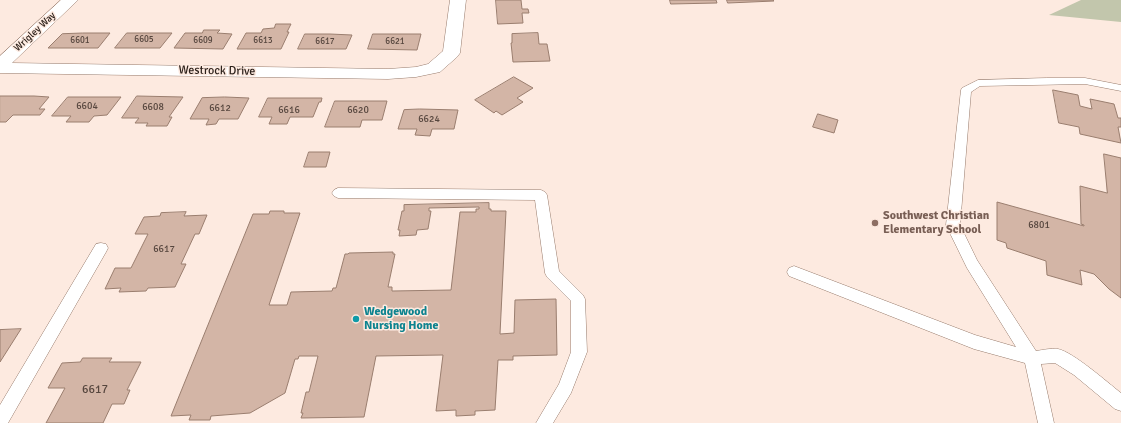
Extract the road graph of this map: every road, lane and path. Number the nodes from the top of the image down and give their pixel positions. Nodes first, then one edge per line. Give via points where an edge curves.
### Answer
1 (70, 0) edge
2 (458, 0) edge
3 (0, 65) edge
4 (0, 68) edge
5 (1121, 88) edge
6 (338, 193) dead end
7 (101, 248) dead end
8 (794, 272) dead end
9 (1032, 358) junction
10 (1121, 403) edge
11 (0, 422) edge
12 (544, 423) edge
13 (1046, 423) edge

1 - 3 street, Wrigley Way
2 - 4 street, Westrock Drive via 451,53 434,68 416,72 388,74
5 - 9 lane via 1085,81 1047,81 978,83 966,90 953,224 972,264
6 - 12 lane via 541,195 552,273 578,299 579,352 565,388
7 - 11 lane
8 - 9 lane via 974,342
9 - 10 lane via 1058,356
9 - 13 lane

